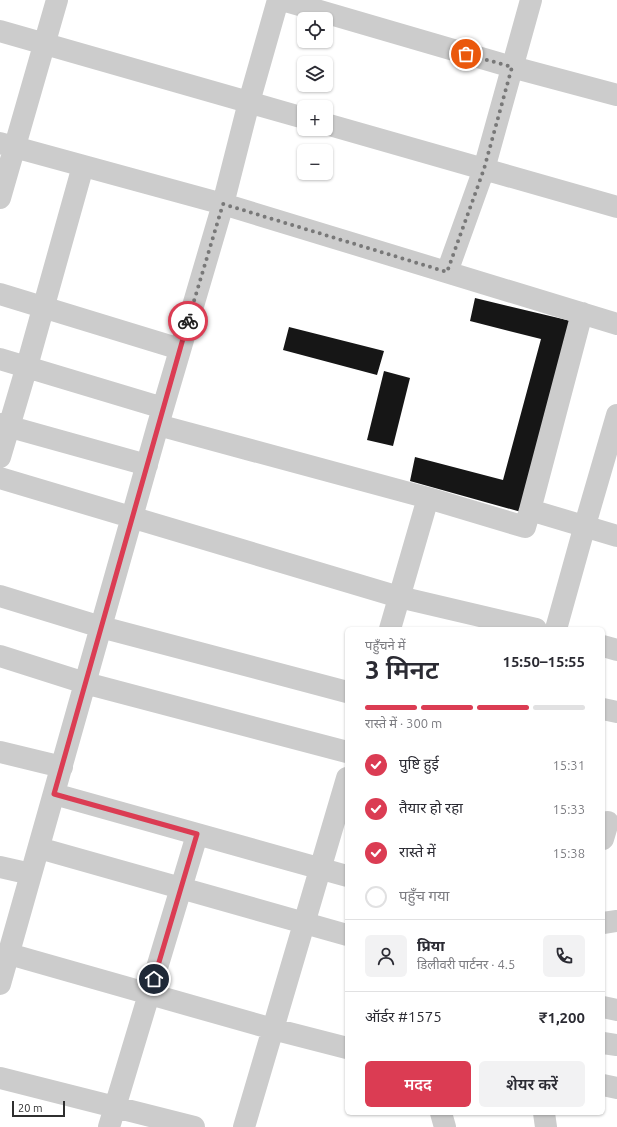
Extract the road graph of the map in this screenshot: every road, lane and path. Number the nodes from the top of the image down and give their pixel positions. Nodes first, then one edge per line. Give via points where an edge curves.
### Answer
1 (57, 0) edge
2 (278, 0) edge
3 (282, 0) edge
4 (531, 0) edge
5 (0, 31) edge
6 (44, 44) junction
7 (512, 67) junction
8 (617, 95) edge
9 (249, 102) junction
10 (297, 116) edge
11 (333, 126) edge
12 (7, 145) edge
13 (83, 166) junction
14 (484, 169) junction
15 (0, 198) edge
16 (223, 204) junction
17 (617, 207) edge
18 (447, 272) junction
19 (0, 294) edge
20 (44, 307) junction
21 (582, 313) junction
22 (617, 324) edge
23 (180, 349) junction
24 (0, 359) edge
25 (27, 366) junction
26 (161, 416) junction
27 (616, 424) edge
28 (4, 425) edge
29 (0, 457) edge
30 (147, 465) junction
31 (0, 478) edge
32 (428, 498) junction
33 (530, 510) junction
34 (132, 518) junction
35 (585, 525) junction
36 (617, 536) edge
37 (0, 596) edge
38 (399, 597) junction
39 (101, 627) junction
40 (391, 627) edge
41 (527, 627) edge
42 (557, 627) edge
43 (605, 647) edge
44 (617, 650) edge
45 (0, 656) edge
46 (85, 683) junction
47 (345, 691) edge
48 (605, 709) edge
49 (617, 712) edge
50 (345, 751) edge
51 (0, 752) edge
52 (62, 767) junction
53 (345, 785) edge
54 (54, 794) junction
55 (197, 834) junction
56 (39, 848) junction
57 (0, 867) edge
58 (320, 869) junction
59 (31, 874) junction
60 (345, 875) edge
61 (181, 887) junction
62 (617, 921) edge
63 (304, 922) junction
64 (605, 922) edge
65 (345, 934) edge
66 (9, 954) junction
67 (1, 978) edge
68 (149, 994) junction
69 (605, 1007) edge
70 (617, 1010) edge
71 (273, 1028) junction
72 (605, 1043) edge
73 (617, 1045) edge
74 (345, 1047) edge
75 (0, 1078) edge
76 (605, 1086) edge
77 (617, 1088) edge
78 (442, 1115) edge
79 (112, 1117) edge
80 (194, 1127) edge
81 (244, 1127) edge
82 (445, 1127) edge

1 - 6 street
2 - 9 street
3 - 7 street
4 - 7 street
5 - 6 street
6 - 9 street
6 - 12 street
7 - 8 street
7 - 14 street
9 - 10 street
9 - 16 street
11 - 14 street
12 - 13 street
12 - 15 street
13 - 16 street
13 - 20 street
14 - 17 street
14 - 18 street
16 - 18 street
16 - 23 street
18 - 21 street
19 - 20 street
20 - 23 street
20 - 25 street
21 - 22 street
21 - 33 street
23 - 26 street
24 - 25 street
25 - 26 street
25 - 28 street
26 - 30 street
26 - 32 street
27 - 35 street
28 - 29 street
28 - 30 street
30 - 34 street
31 - 34 street
32 - 33 street via 525,527
32 - 38 street
33 - 35 street
34 - 38 street
34 - 39 street
35 - 36 street
35 - 42 street
37 - 39 street
38 - 40 street
38 - 41 street
39 - 46 street
39 - 47 street
43 - 44 street
45 - 46 street
46 - 50 street
46 - 52 street
48 - 49 street
51 - 52 street
52 - 54 street
53 - 58 street
54 - 55 street
54 - 56 street
55 - 58 street
55 - 61 street
56 - 59 street
56 - 61 street
57 - 59 street
58 - 60 street
58 - 63 street
59 - 66 street
61 - 63 street
61 - 68 street
62 - 64 street
63 - 65 street
63 - 71 street
66 - 67 street
66 - 68 street
68 - 71 street
68 - 79 street
69 - 70 street
71 - 74 street
71 - 81 street
72 - 73 street
75 - 79 street
76 - 77 street
78 - 82 street
79 - 80 street

